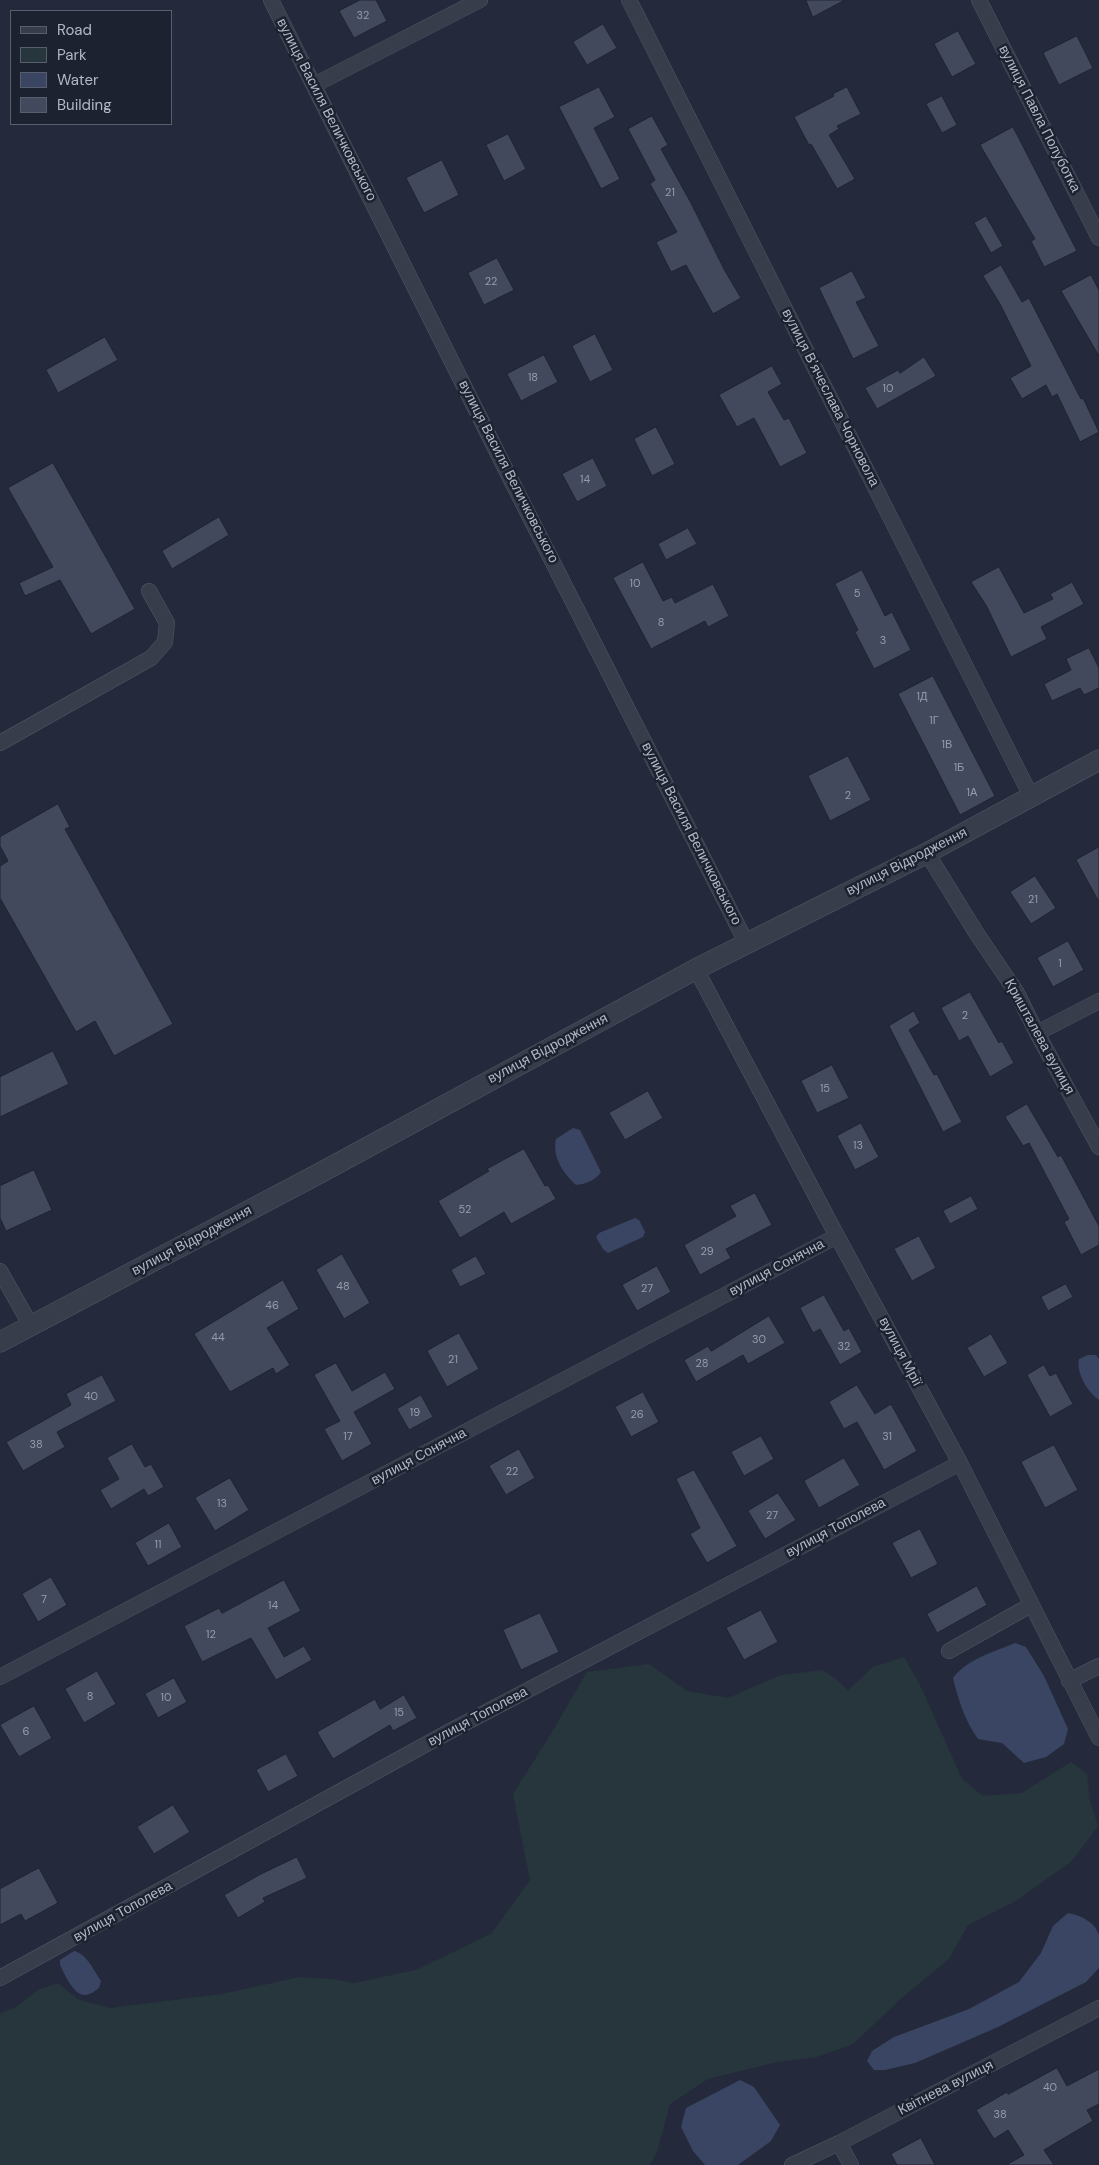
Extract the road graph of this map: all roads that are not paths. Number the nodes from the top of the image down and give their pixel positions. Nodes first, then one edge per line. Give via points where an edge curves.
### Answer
1 (271, 0) edge
2 (480, 0) edge
3 (629, 0) edge
4 (979, 0) edge
5 (314, 85) junction
6 (1099, 238) edge
7 (149, 591) dead end
8 (0, 743) edge
9 (1099, 760) edge
10 (1031, 796) junction
11 (927, 853) junction
12 (747, 944) junction
13 (696, 968) junction
14 (1099, 1001) edge
15 (1037, 1033) junction
16 (1099, 1148) edge
17 (837, 1236) junction
18 (0, 1270) edge
19 (31, 1326) junction
20 (0, 1342) edge
21 (960, 1463) junction
22 (1031, 1605) junction
23 (949, 1651) dead end
24 (1099, 1666) edge
25 (0, 1677) edge
26 (1069, 1681) junction
27 (1099, 1738) edge
28 (0, 1978) edge
29 (1099, 2008) edge
30 (839, 2143) junction
31 (792, 2165) edge
32 (851, 2165) edge

1 - 5 street, вулиця Василя Величковського
2 - 5 street
3 - 10 street, вулиця Вʼячеслава Чорновола
4 - 6 street, вулиця Павла Полуботка
5 - 12 street, вулиця Василя Величковського
7 - 8 street via 168,623 165,642 150,658
9 - 10 street, вулиця Відродження
10 - 11 street, вулиця Відродження
11 - 12 street, вулиця Відродження
11 - 15 street, Кришталева вулиця via 1017,992
12 - 13 street, вулиця Відродження
13 - 17 street, вулиця Мрії
13 - 19 street, вулиця Відродження
14 - 15 street
15 - 16 street, Кришталева вулиця
17 - 21 street, вулиця Мрії
17 - 25 street, вулиця Сонячна
18 - 19 street
19 - 20 street, вулиця Відродження
21 - 22 street, вулиця Мрії
21 - 28 street, вулиця Тополева via 452,1730
22 - 23 street
22 - 26 street, вулиця Мрії
24 - 26 street
26 - 27 street, вулиця Мрії
29 - 30 street, Квітнева вулиця
30 - 31 street, Квітнева вулиця
30 - 32 street

